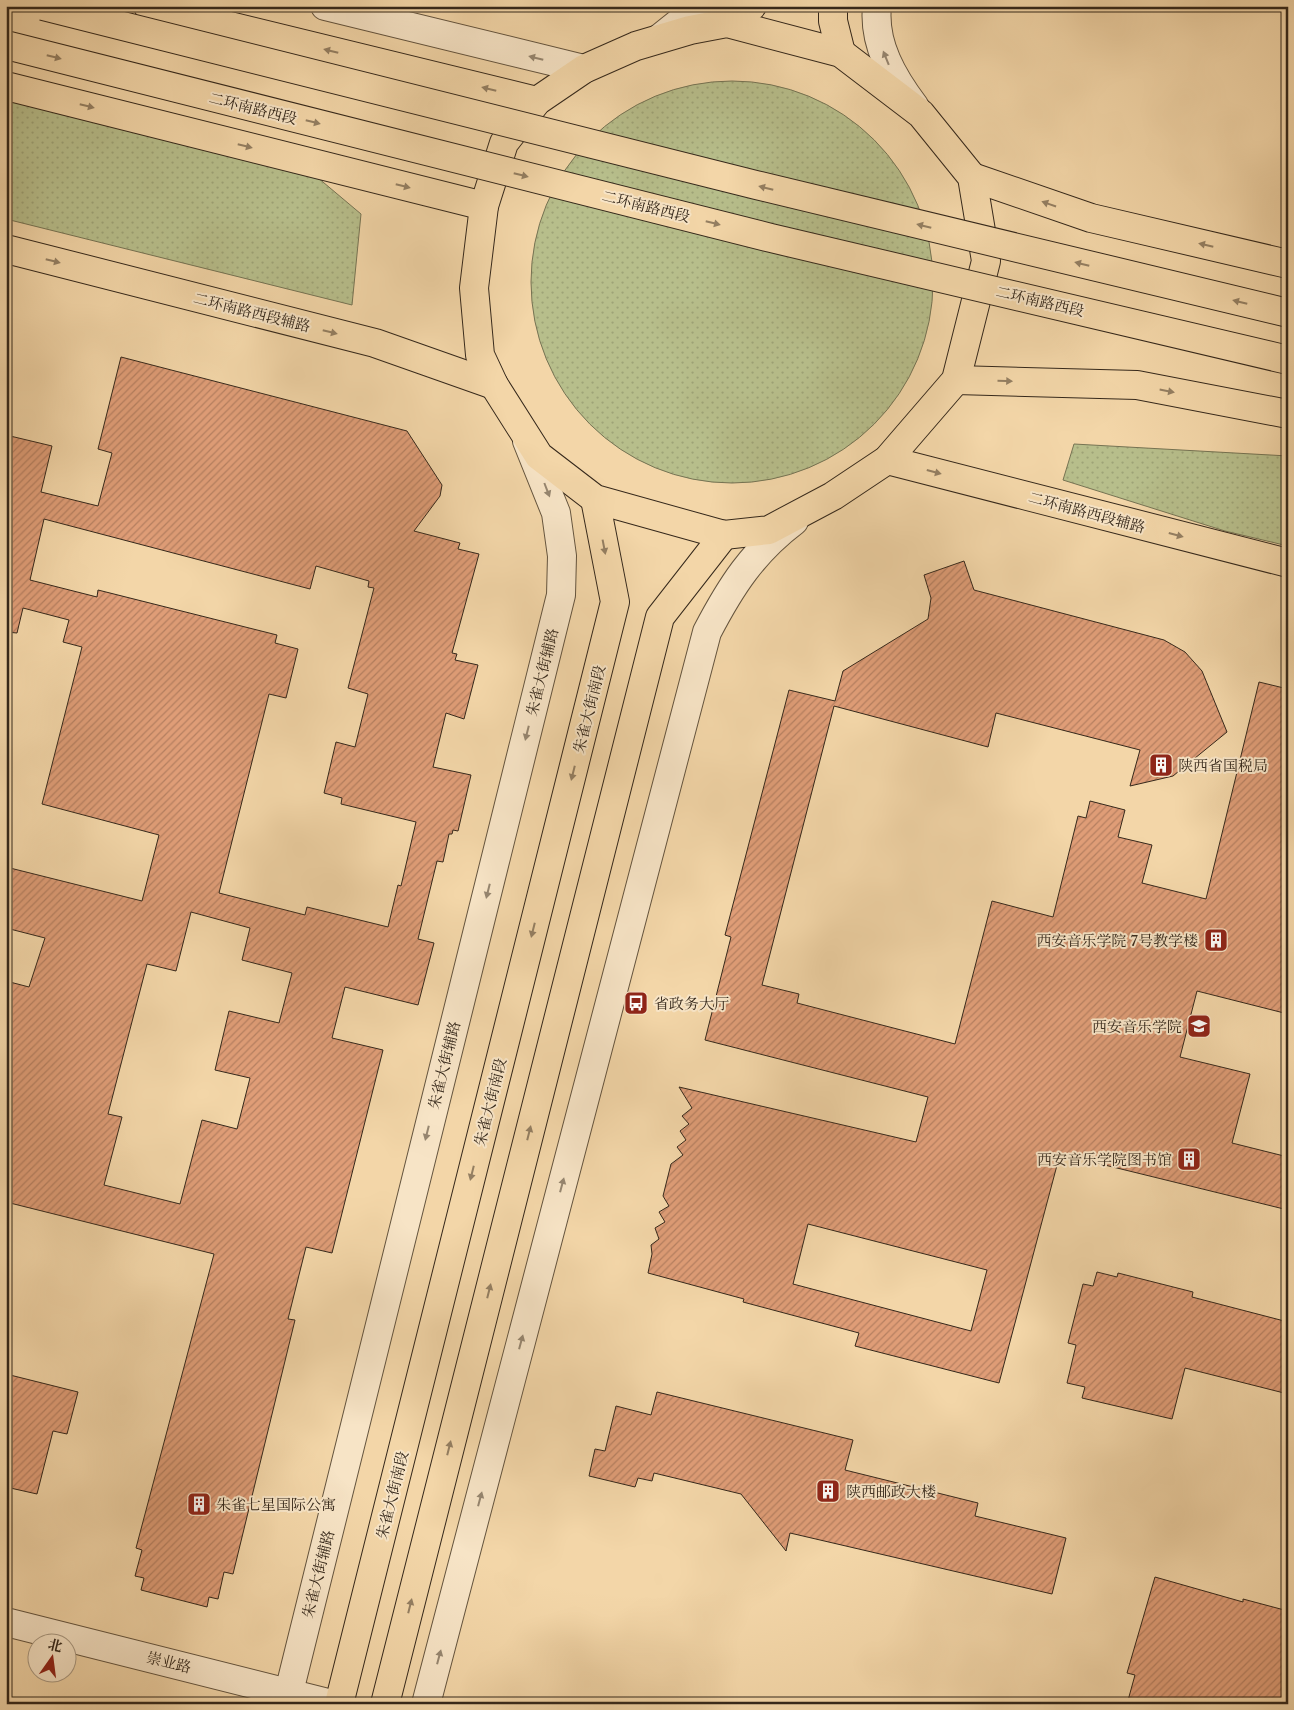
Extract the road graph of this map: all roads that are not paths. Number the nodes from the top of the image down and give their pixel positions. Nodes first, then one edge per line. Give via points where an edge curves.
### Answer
1 (43, 6) edge
2 (148, 6) edge
3 (325, 6) edge
4 (700, 6) edge
5 (752, 6) edge
6 (833, 6) edge
7 (877, 6) edge
8 (727, 23) junction
9 (658, 39) junction
10 (6, 45) edge
11 (841, 53) junction
12 (584, 69) junction
13 (6, 86) edge
14 (536, 101) junction
15 (921, 114) junction
16 (972, 177) junction
17 (484, 206) junction
18 (6, 249) edge
19 (1288, 264) edge
20 (1288, 313) edge
21 (1288, 360) edge
22 (956, 380) junction
23 (494, 385) junction
24 (1288, 414) edge
25 (521, 428) junction
26 (887, 460) junction
27 (595, 499) junction
28 (812, 508) junction
29 (724, 535) junction
30 (1288, 563) edge
31 (6, 1622) edge
32 (287, 1698) edge
33 (332, 1704) edge
34 (339, 1704) edge
35 (385, 1704) edge
36 (426, 1704) edge

20 -> 1 main road, bridge via 766,188
14 -> 2 main road
12 -> 3 street
4 - 9 street
5 - 8 main road
6 - 11 main road via 833,21
15 -> 7 street via 896,81 883,54
8 - 9 main road
8 - 11 main road
9 - 12 main road
10 -> 21 main road, 二环南路西段, bridge via 771,238
11 - 15 main road
12 - 14 main road
13 -> 17 main road
14 - 17 main road via 504,143
15 - 16 main road
19 -> 16 main road via 1091,218
16 - 22 main road via 986,261
17 - 23 main road via 474,288 480,355
18 -> 23 main road, 二环南路西段辅路 via 375,343
22 -> 24 main road via 1136,386
22 - 26 main road
23 - 25 main road
25 - 27 main road via 539,456
25 -> 32 street, 朱雀大街辅路 via 556,513 562,556 561,595
26 - 28 main road
26 -> 30 main road, 二环南路西段辅路
27 - 29 main road
27 -> 34 main road, 朱雀大街南段 via 615,602
28 - 29 main road via 769,530
36 -> 28 street via 707,632 743,570 771,539
35 -> 29 main road via 660,617
31 - 32 street, 崇业路
32 - 33 street, 崇业路

